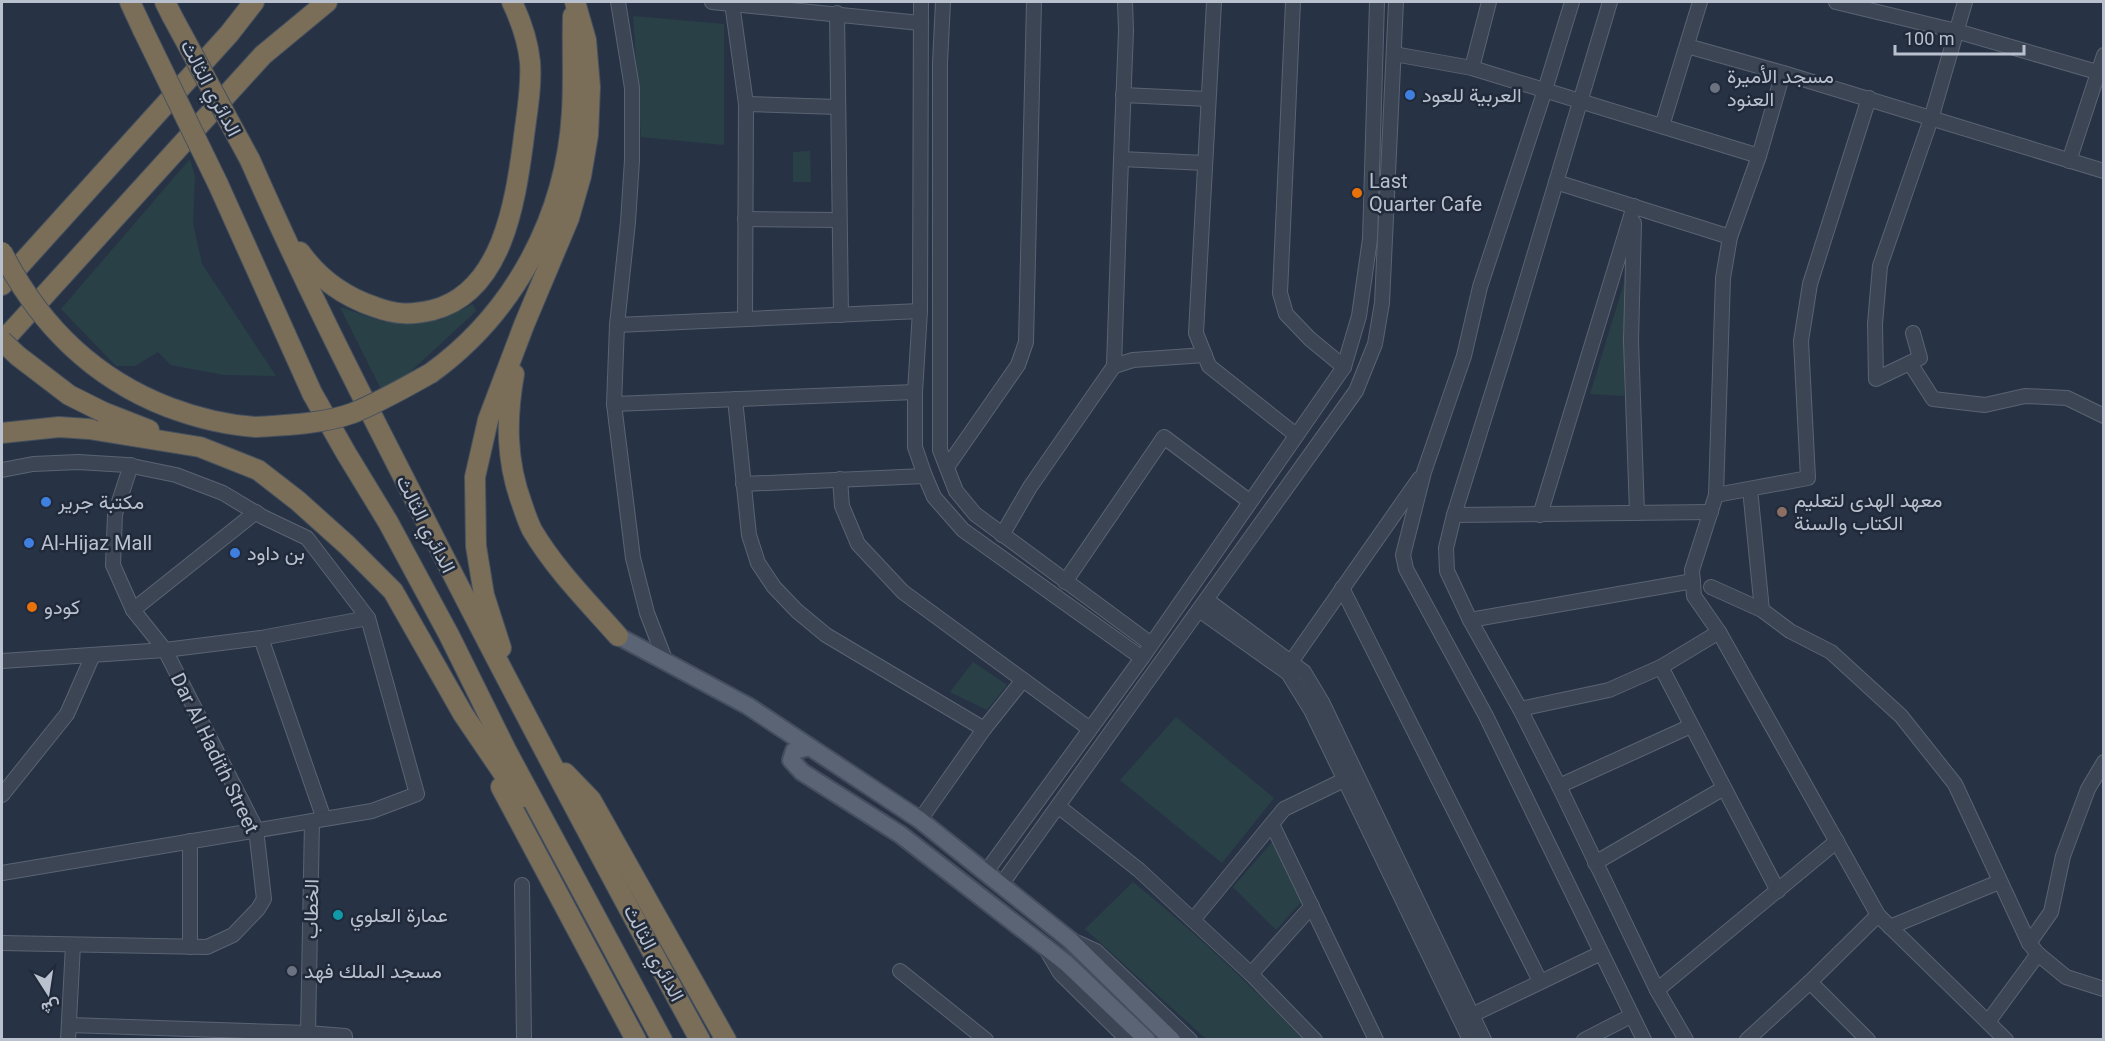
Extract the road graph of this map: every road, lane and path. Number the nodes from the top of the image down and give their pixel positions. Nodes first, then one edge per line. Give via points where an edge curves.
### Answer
1 (130, 2) edge
2 (254, 2) edge
3 (259, 2) edge
4 (311, 2) edge
5 (327, 2) edge
6 (512, 2) edge
7 (574, 2) edge
8 (618, 2) edge
9 (712, 2) edge
10 (921, 2) edge
11 (943, 2) edge
12 (1034, 2) edge
13 (1125, 2) edge
14 (1214, 2) edge
15 (1293, 2) edge
16 (1377, 2) edge
17 (1396, 2) edge
18 (1490, 2) edge
19 (1572, 2) edge
20 (1610, 2) edge
21 (1700, 2) edge
22 (1836, 2) edge
23 (1965, 2) edge
24 (732, 3) junction
25 (168, 9) edge
26 (837, 13) junction
27 (921, 23) junction
28 (1956, 31) junction
29 (229, 34) junction
30 (1687, 46) junction
31 (1394, 54) junction
32 (263, 55) junction
33 (2103, 55) edge
34 (1472, 68) junction
35 (1783, 73) junction
36 (2101, 74) edge
37 (1545, 90) junction
38 (1123, 95) junction
39 (1869, 98) junction
40 (1208, 99) junction
41 (1580, 101) junction
42 (746, 104) junction
43 (838, 107) junction
44 (1932, 119) junction
45 (1662, 126) junction
46 (1758, 156) junction
47 (1121, 159) junction
48 (2069, 161) junction
49 (1205, 163) junction
50 (2103, 171) edge
51 (1556, 182) junction
52 (1634, 206) junction
53 (275, 218) junction
54 (745, 219) junction
55 (840, 220) junction
56 (1730, 237) junction
57 (2, 252) edge
58 (2, 285) edge
59 (920, 311) junction
60 (841, 315) junction
61 (745, 319) junction
62 (524, 325) junction
63 (617, 325) junction
64 (1913, 333) dead end
65 (2, 342) edge
66 (1205, 354) junction
67 (1910, 363) junction
68 (1114, 366) junction
69 (1344, 367) junction
70 (915, 392) junction
71 (735, 399) junction
72 (614, 404) junction
73 (2103, 416) edge
74 (2, 433) edge
75 (1296, 435) junction
76 (182, 443) junction
77 (131, 465) junction
78 (947, 467) junction
79 (2, 470) edge
80 (1424, 472) junction
81 (925, 476) junction
82 (840, 479) junction
83 (743, 484) junction
84 (1750, 489) junction
85 (1716, 495) junction
86 (1250, 501) junction
87 (256, 512) junction
88 (1711, 512) junction
89 (1637, 513) junction
90 (1540, 514) junction
91 (1454, 515) junction
92 (1002, 536) junction
93 (1693, 581) junction
94 (1065, 582) junction
95 (1711, 587) dead end
96 (1342, 588) junction
97 (1203, 605) junction
98 (133, 610) junction
99 (1762, 610) junction
100 (368, 618) junction
101 (1470, 620) junction
102 (1719, 632) junction
103 (618, 636) joint
104 (261, 638) junction
105 (1151, 644) junction
106 (165, 650) junction
107 (93, 655) junction
108 (1142, 658) junction
109 (2, 661) edge
110 (666, 662) junction
111 (1291, 662) junction
112 (1661, 667) junction
113 (1023, 680) junction
114 (514, 691) junction
115 (1520, 709) junction
116 (469, 723) junction
117 (1691, 726) junction
118 (984, 729) junction
119 (1090, 729) junction
120 (809, 747) junction
121 (548, 754) junction
122 (2102, 767) edge
123 (1346, 779) junction
124 (1559, 786) junction
125 (1724, 788) junction
126 (2, 795) edge
127 (1058, 806) junction
128 (318, 820) junction
129 (920, 820) junction
130 (1272, 824) junction
131 (256, 830) junction
132 (553, 837) junction
133 (190, 841) junction
134 (1837, 841) junction
135 (1595, 863) junction
136 (986, 872) junction
137 (2, 873) edge
138 (1999, 882) junction
139 (522, 885) dead end
140 (1002, 885) junction
141 (1778, 891) junction
142 (1312, 906) junction
143 (1878, 915) junction
144 (1193, 920) junction
145 (1890, 927) junction
146 (1070, 940) junction
147 (2, 943) edge
148 (2029, 943) junction
149 (73, 945) junction
150 (1045, 946) junction
151 (190, 947) junction
152 (1601, 953) junction
153 (2038, 954) junction
154 (900, 971) dead end
155 (1251, 974) junction
156 (1540, 981) junction
157 (1810, 982) junction
158 (2103, 989) edge
159 (1657, 990) junction
160 (1472, 1015) junction
161 (1631, 1016) junction
162 (1988, 1022) junction
163 (69, 1025) junction
164 (308, 1033) junction
165 (197, 1035) edge
166 (267, 1036) edge
167 (68, 1040) edge
168 (345, 1040) edge
169 (524, 1040) edge
170 (636, 1040) edge
171 (662, 1040) edge
172 (700, 1040) edge
173 (726, 1040) edge
174 (986, 1040) edge
175 (1128, 1040) edge
176 (1147, 1040) edge
177 (1172, 1040) edge
178 (1190, 1040) edge
179 (1315, 1040) edge
180 (1376, 1040) edge
181 (1470, 1040) edge
182 (1484, 1040) edge
183 (1584, 1040) edge
184 (1644, 1040) edge
185 (1686, 1040) edge
186 (1747, 1040) edge
187 (1868, 1040) edge
188 (2006, 1040) edge

1 - 132 highway, الدائري الثالث, bridge via 312,393 388,522
2 - 29 highway
3 - 29 highway
4 - 32 highway
5 - 32 highway
6 - 53 highway via 524,28 530,62 516,195 486,273 464,295 442,307 415,314 392,313 352,299 312,269
7 - 57 highway, bridge via 572,112 561,178 544,235 517,282 483,328 454,356 394,394 351,413 313,422 256,427 199,418 168,407 122,384 74,350 44,319
7 - 62 highway via 586,40 590,87 588,135 569,218
8 - 63 street via 632,88 632,160
9 - 24 street
10 - 27 street
11 - 78 street via 940,450
12 - 78 street via 1026,342 1018,365
13 - 38 street
14 - 40 street
15 - 69 street via 1280,293 1286,314
16 - 69 street via 1370,239 1359,316
17 - 31 street
18 - 34 street
19 - 37 street
20 - 41 street
21 - 30 street
22 - 28 street
23 - 28 street
24 - 26 street
24 - 42 street
25 - 53 highway, الدائري الثالث, bridge via 250,160
26 - 27 street
26 - 43 street
27 - 59 street
28 - 36 street
28 - 44 street
29 - 58 highway
30 - 35 street
30 - 45 street
31 - 34 street
31 - 97 street via 1382,303 1375,344 1356,391
32 - 65 highway
33 - 36 street
34 - 37 street
35 - 39 street
35 - 46 street
36 - 48 street
37 - 41 street
37 - 80 street via 1480,287 1464,356
38 - 40 street
38 - 47 street
39 - 44 street
39 - 84 street via 1808,296 1801,340 1808,478
40 - 49 street
41 - 45 street
41 - 51 street
42 - 43 street
42 - 54 street
43 - 55 street
44 - 48 street
44 - 67 street via 1880,266 1876,379
45 - 46 street
46 - 56 street
47 - 49 street
47 - 68 street
48 - 50 street
49 - 66 street via 1196,333
51 - 52 street
51 - 91 street
52 - 56 street
52 - 89 street via 1631,341
52 - 90 street
53 - 114 highway, الدائري الثالث
54 - 55 street
54 - 61 street
55 - 60 street
56 - 85 street via 1723,278
59 - 60 street
59 - 70 street
60 - 61 street
61 - 63 street
62 - 103 highway via 508,419 509,458 518,494 531,528 550,557
62 - 114 highway via 488,420 476,477 476,546 484,595
63 - 72 street
64 - 67 street via 1920,358
65 - 76 highway, bridge via 69,395
66 - 68 street via 1133,360
66 - 75 street via 1209,366
67 - 73 street via 1934,399 1985,405 2025,396 2067,398
68 - 92 street via 1030,488
69 - 75 street
70 - 71 street
70 - 81 street via 915,447
71 - 72 street
71 - 83 street
72 - 110 street via 633,558 647,613
74 - 76 highway via 59,427
75 - 86 street
76 - 116 highway via 258,470 347,545 393,591
77 - 79 street via 78,462
77 - 87 street via 176,475
77 - 98 street, Dar Al Hadith Street via 116,514 113,565
78 - 92 street via 956,491 975,514
80 - 96 street
80 - 152 street via 1403,555 1406,569 1486,716
81 - 82 street
81 - 108 street via 934,497 963,530
82 - 83 street
82 - 113 street via 842,506 858,544 903,592
83 - 118 street via 748,535 758,563 797,611 826,635
84 - 85 street
84 - 99 street
85 - 88 street
86 - 94 street via 1164,437
86 - 105 street
87 - 98 street
87 - 100 street via 307,538
88 - 89 street
88 - 93 street via 1692,570
89 - 90 street
90 - 91 street
91 - 101 street via 1446,548 1448,571
92 - 94 street
93 - 101 street
93 - 102 street via 1694,596
94 - 105 street
95 - 99 street
96 - 111 street
96 - 156 street
97 - 111 street
97 - 123 street via 1288,673
97 - 127 street
98 - 106 street, Dar Al Hadith Street
99 - 138 street via 1790,631 1831,652 1901,716 1955,784
100 - 104 street
100 - 128 street via 417,794 372,811
101 - 115 street
102 - 112 street
102 - 134 street
103 - 110 main road
104 - 106 street
104 - 128 street
105 - 108 street
106 - 107 street
106 - 131 street, Dar Al Hadith Street
107 - 109 street
107 - 126 street via 67,714
108 - 119 street
110 - 120 main road via 748,706
111 - 160 street via 1304,672 1322,702
112 - 115 street via 1609,690
112 - 117 street
113 - 118 street
113 - 119 street
114 - 121 highway, الدائري الثالث
115 - 124 street
116 - 132 highway via 523,804
116 - 170 highway
117 - 124 street
117 - 125 street
118 - 129 street
119 - 136 street
120 - 129 main road
120 - 150 main road via 794,751 791,760 802,772 901,835
121 - 172 highway, الدائري الثالث
121 - 173 highway via 591,800
122 - 148 street via 2088,789 2063,856 2052,912
123 - 130 street via 1284,809
123 - 181 street
124 - 135 street
125 - 135 street
125 - 141 street
127 - 140 street
127 - 144 street via 1139,870
128 - 131 street
128 - 164 street, الخطاب
129 - 136 main road
130 - 142 street
130 - 144 street
131 - 133 street
131 - 151 street, Dar Al Hadith Street via 264,899 233,935 207,947
132 - 171 highway, الدائري الثالث
133 - 137 street
133 - 151 street
134 - 141 street
134 - 143 street
135 - 159 street
136 - 140 main road
138 - 145 street
138 - 148 street
139 - 169 street
140 - 146 main road
141 - 159 street
142 - 155 street
142 - 180 street
143 - 145 street
143 - 157 street
144 - 155 street
145 - 162 street
146 - 177 main road
146 - 178 street via 1096,951
147 - 149 street, Dar Al Hadith Street
148 - 153 street
149 - 151 street, Dar Al Hadith Street
149 - 163 street
150 - 175 street via 1060,973
150 - 176 main road
152 - 156 street
152 - 161 street
153 - 158 street via 2066,977
153 - 162 street
154 - 174 street
155 - 179 street
156 - 160 street
157 - 186 street
157 - 187 street
159 - 185 street
160 - 182 street
161 - 183 street
161 - 184 street
162 - 188 street
163 - 165 street
163 - 167 street
164 - 166 street
164 - 168 street via 345,1036
165 - 166 street

